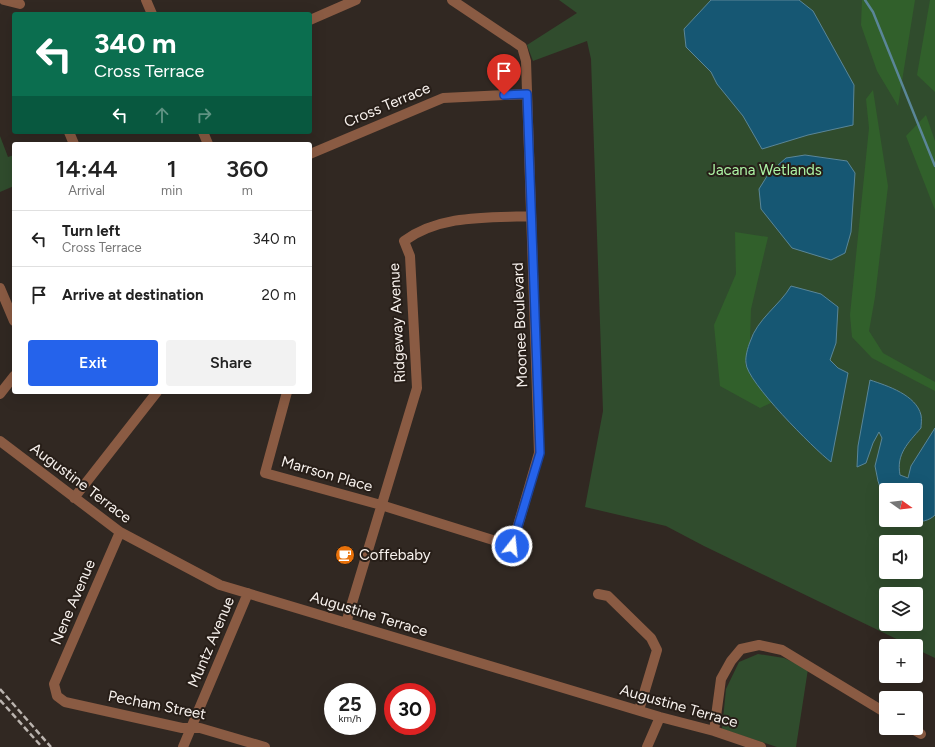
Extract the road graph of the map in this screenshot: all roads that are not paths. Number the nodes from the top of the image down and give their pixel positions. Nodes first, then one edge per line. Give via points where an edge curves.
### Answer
1 (4, 0) edge
2 (146, 0) edge
3 (356, 0) edge
4 (452, 0) edge
5 (20, 6) edge
6 (151, 12) edge
7 (312, 19) edge
8 (527, 94) junction
9 (312, 153) edge
10 (531, 216) junction
11 (0, 288) edge
12 (12, 316) edge
13 (12, 379) edge
14 (0, 394) edge
15 (155, 394) edge
16 (287, 394) edge
17 (1, 444) edge
18 (74, 498) junction
19 (381, 505) junction
20 (120, 532) junction
21 (248, 593) junction
22 (598, 594) dead end
23 (346, 623) junction
24 (54, 684) joint
25 (879, 709) edge
26 (639, 710) junction
27 (660, 717) junction
28 (191, 728) junction
29 (714, 731) junction
30 (183, 747) edge
31 (265, 747) edge
32 (647, 747) edge
33 (761, 747) edge

1 - 5 street
2 - 6 street
3 - 7 street
4 - 8 street, Moonee Boulevard via 522,47 526,61
8 - 9 street, Cross Terrace via 443,98
8 - 10 street, Moonee Boulevard
10 - 19 street, Ridgeway Avenue via 460,219 429,229 404,241 410,256 416,388
10 - 19 street, Moonee Boulevard via 540,453 512,546
11 - 12 street
13 - 14 street
15 - 18 street
16 - 19 street, Marrson Place via 264,473
17 - 18 street, Augustine Terrace
18 - 20 street, Augustine Terrace
19 - 23 street, Ridgeway Avenue
20 - 21 street, Augustine Terrace via 220,585
20 - 24 street, Nene Avenue
21 - 23 street, Augustine Terrace
21 - 28 street, Muntz Avenue
22 - 26 street via 608,596 651,638 657,650
23 - 26 street, Augustine Terrace
24 - 28 street, Pecham Street via 57,696 65,702
25 - 29 street via 782,650 759,645 741,649 721,680
26 - 27 street, Augustine Terrace
27 - 29 street, Augustine Terrace
27 - 32 street
28 - 30 street, Muntz Avenue
28 - 31 street, Pecham Street via 200,728
29 - 33 street, Augustine Terrace

